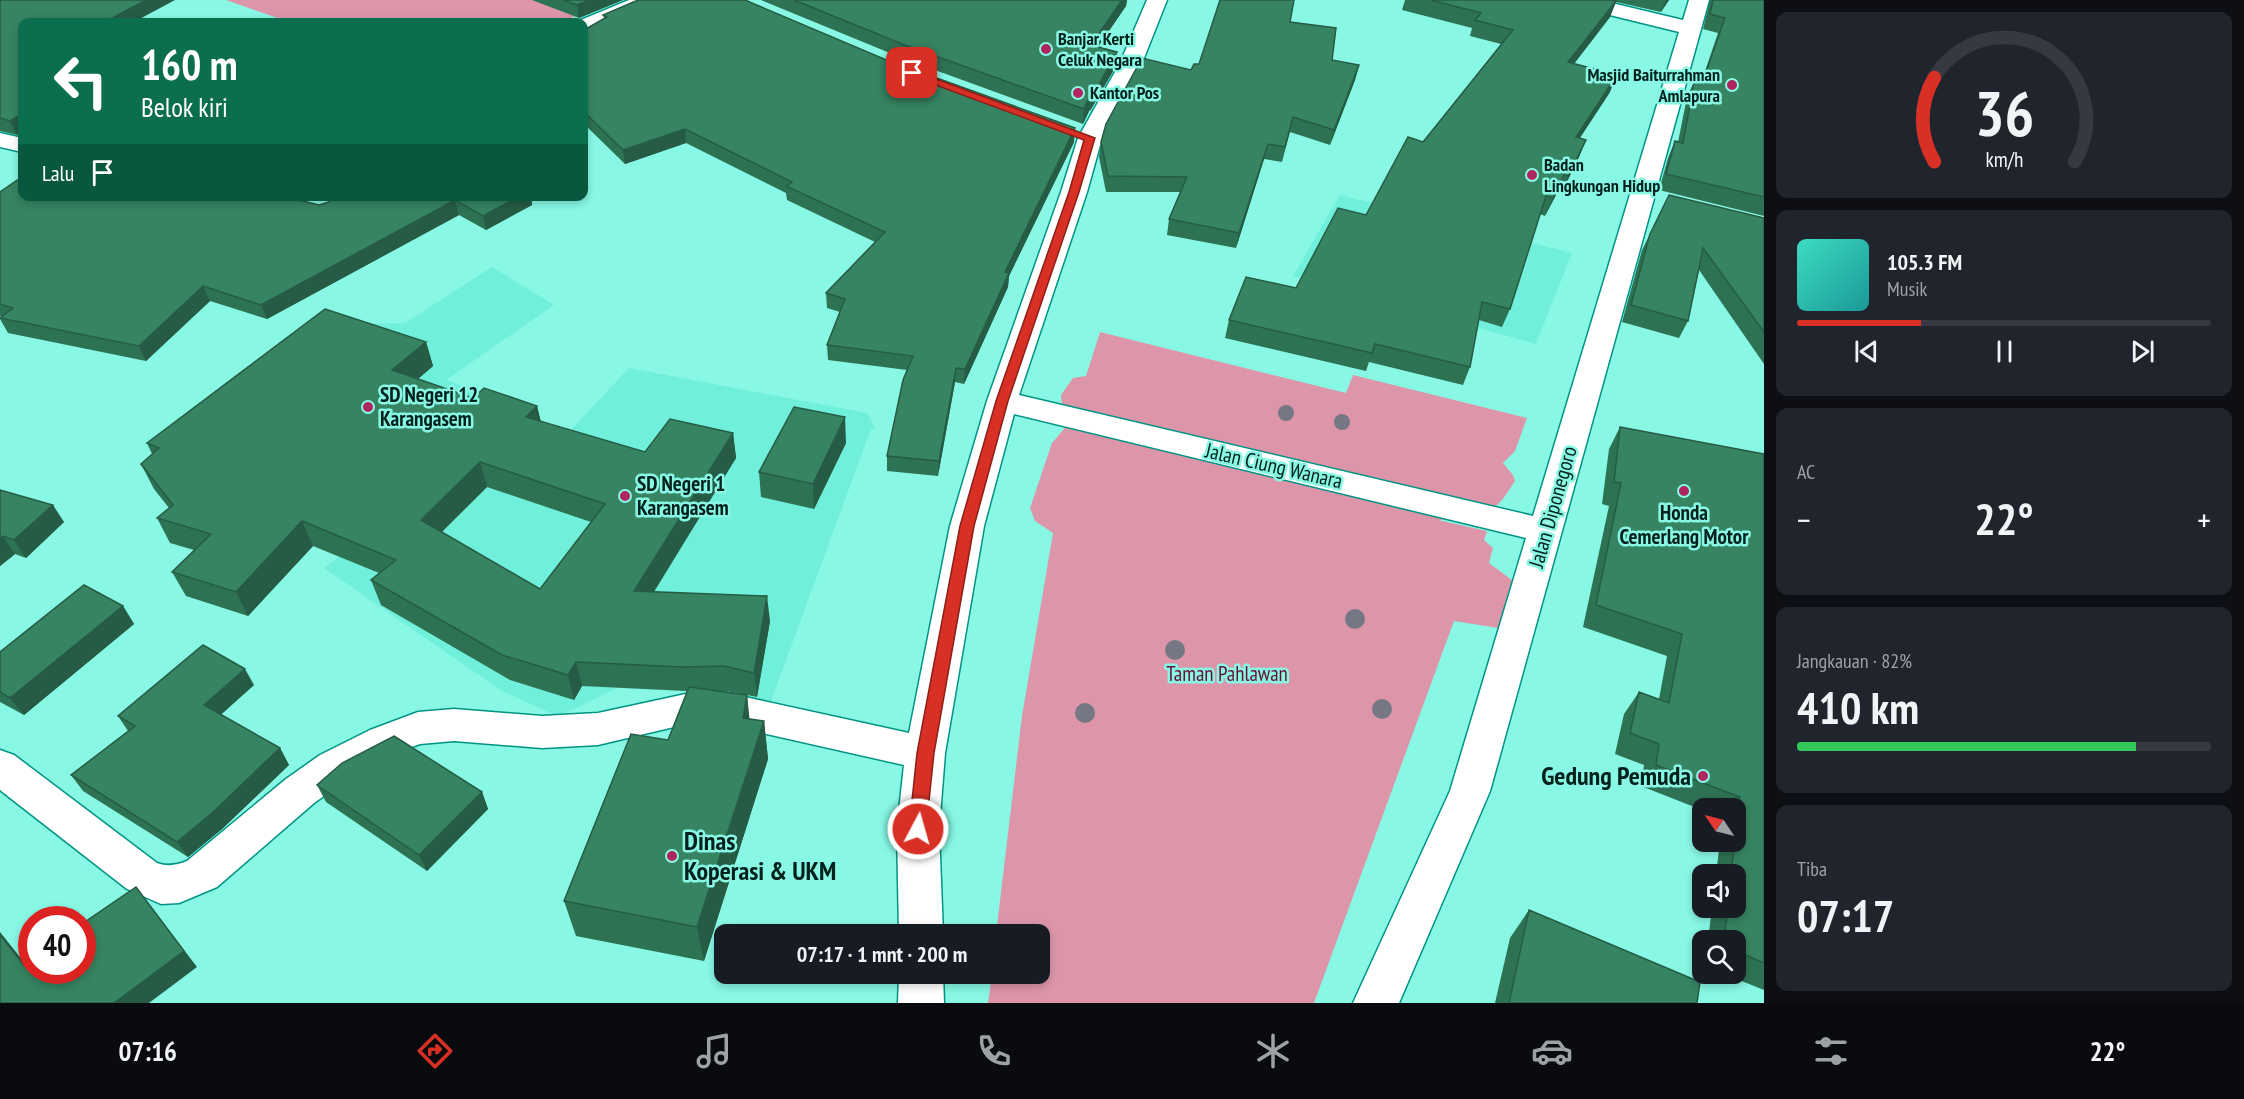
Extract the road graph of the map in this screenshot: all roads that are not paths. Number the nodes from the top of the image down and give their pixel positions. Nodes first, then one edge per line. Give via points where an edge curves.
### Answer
1 (647, 0) edge
2 (1157, 0) edge
3 (1572, 0) edge
4 (1695, 14) edge
5 (588, 25) edge
6 (0, 140) edge
7 (18, 144) edge
8 (1002, 401) junction
9 (1546, 531) junction
10 (926, 753) junction
11 (0, 767) edge
12 (921, 924) edge
13 (921, 984) edge
14 (921, 1003) edge
15 (1376, 1003) edge

1 - 5 street
2 - 8 street via 1131,63 1079,134 1074,192
3 - 4 street
4 - 9 street, Jalan Diponegoro via 1654,200
6 - 7 street
8 - 9 street, Jalan Ciung Wanara
8 - 10 street via 967,526
9 - 15 street, Jalan Diponegoro via 1470,791
10 - 11 street via 727,709 695,707 598,729 542,732 454,725 418,729 384,741 334,767 202,874 179,884 161,885 142,876
10 - 12 street via 918,829
13 - 14 street

